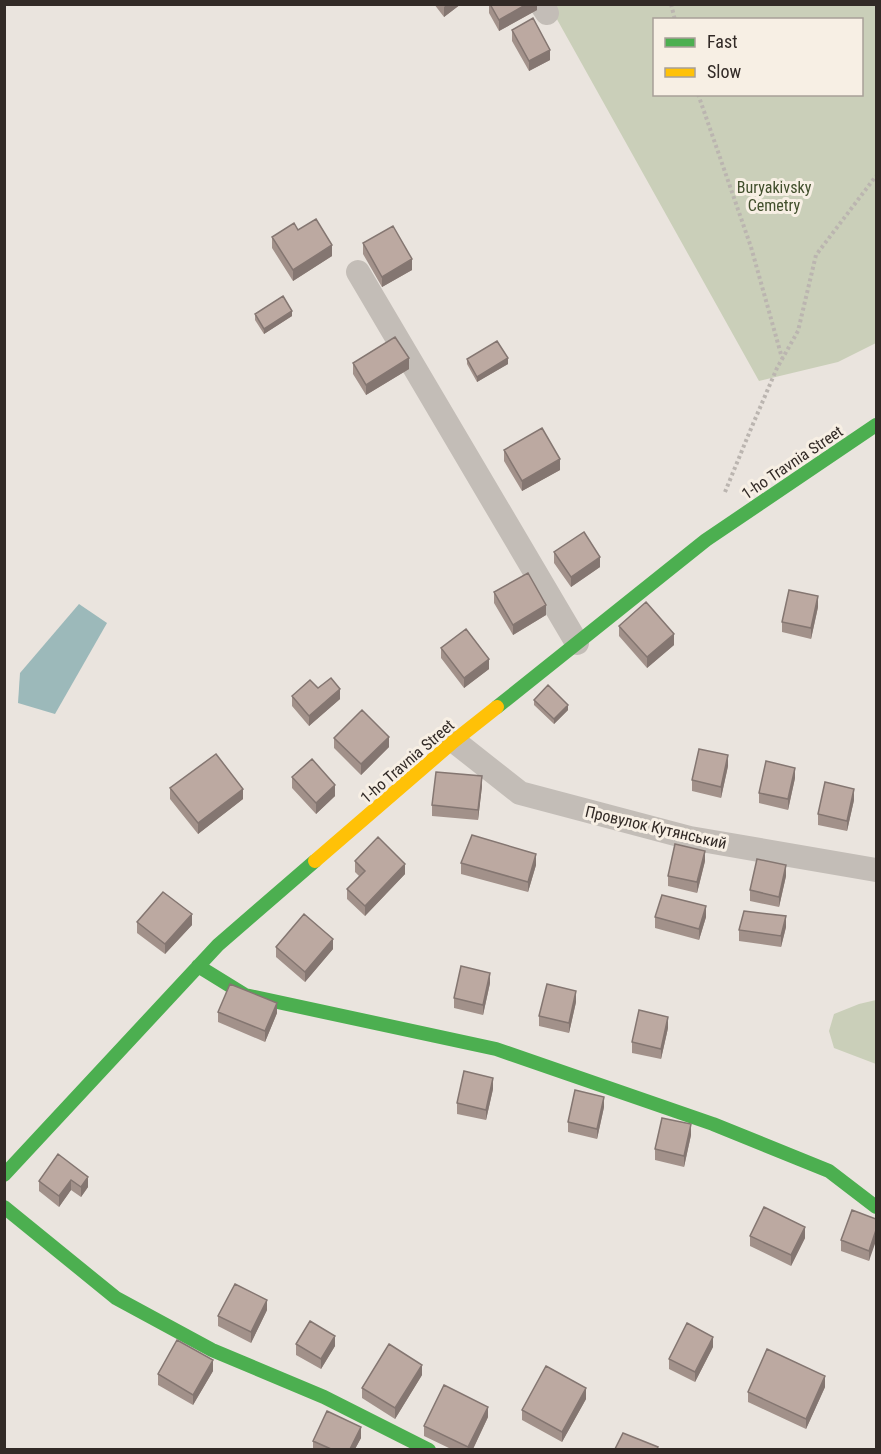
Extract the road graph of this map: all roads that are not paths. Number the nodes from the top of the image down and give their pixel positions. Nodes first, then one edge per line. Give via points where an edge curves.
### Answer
1 (358, 272) dead end
2 (876, 425) edge
3 (577, 643) junction
4 (454, 741) junction
5 (876, 870) edge
6 (198, 966) junction
7 (4, 1175) edge
8 (876, 1207) edge
9 (4, 1208) edge
10 (429, 1449) edge

1 - 3 street
2 - 3 street, 1-ho Travnia Street via 706,540
3 - 4 street, 1-ho Travnia Street
4 - 5 street, Провулок Кутянський via 520,793 690,838
4 - 6 street, 1-ho Travnia Street
6 - 7 street, 1-ho Travnia Street
6 - 8 street via 244,995 496,1049 713,1124 829,1171
9 - 10 street via 116,1298 212,1350 324,1397

